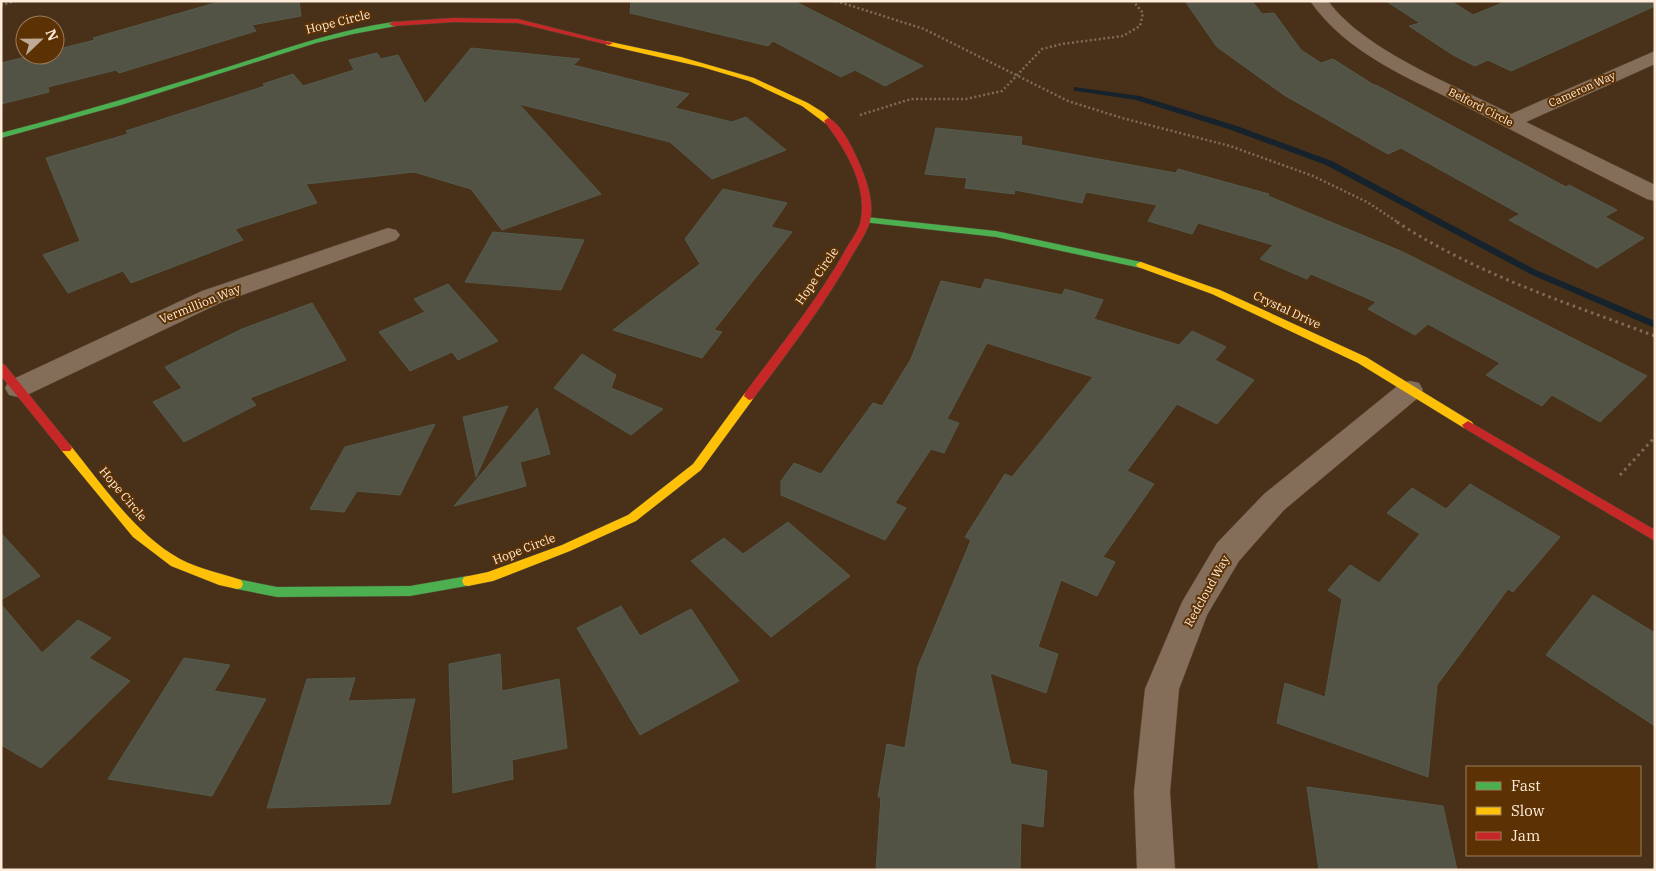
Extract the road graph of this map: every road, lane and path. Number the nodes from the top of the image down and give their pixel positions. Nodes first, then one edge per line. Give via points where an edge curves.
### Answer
1 (15, 1) edge
2 (836, 1) edge
3 (1133, 1) edge
4 (1319, 1) edge
5 (1, 5) edge
6 (1655, 57) edge
7 (1018, 76) junction
8 (1510, 122) junction
9 (831, 124) junction
10 (1, 136) edge
11 (1655, 194) edge
12 (866, 220) junction
13 (388, 236) dead end
14 (1655, 336) edge
15 (1, 368) edge
16 (18, 388) junction
17 (1410, 390) junction
18 (1655, 437) edge
19 (1620, 475) dead end
20 (1655, 536) edge
21 (1156, 870) edge

1 - 5 path
2 - 7 path via 924,29
3 - 7 path via 1143,13 1140,26 1123,36 1042,49
4 - 8 street, Belford Circle via 1338,23 1365,45
6 - 8 street, Cameron Way
7 - 9 path via 1002,91 966,99 911,99
7 - 14 path via 1068,101 1230,146 1313,176 1367,202 1420,237 1517,285
8 - 11 street, Belford Circle
9 - 10 street, Hope Circle via 820,113 746,76 518,21 481,18 390,24 340,33
9 - 12 street, Hope Circle via 851,153 865,199
12 - 16 street, Hope Circle via 839,272 697,467 632,518 558,551 482,578 410,591 337,592 277,592 218,580 175,562 137,534
12 - 17 street, Crystal Drive via 996,234 1072,248 1147,267 1216,292 1294,327 1362,360
13 - 16 street, Vermillion Way via 212,298
15 - 16 street, Hope Circle
17 - 20 street, Crystal Drive
17 - 21 street, Redcloud Way via 1274,502 1228,552 1193,611 1162,689 1152,792
18 - 19 path

